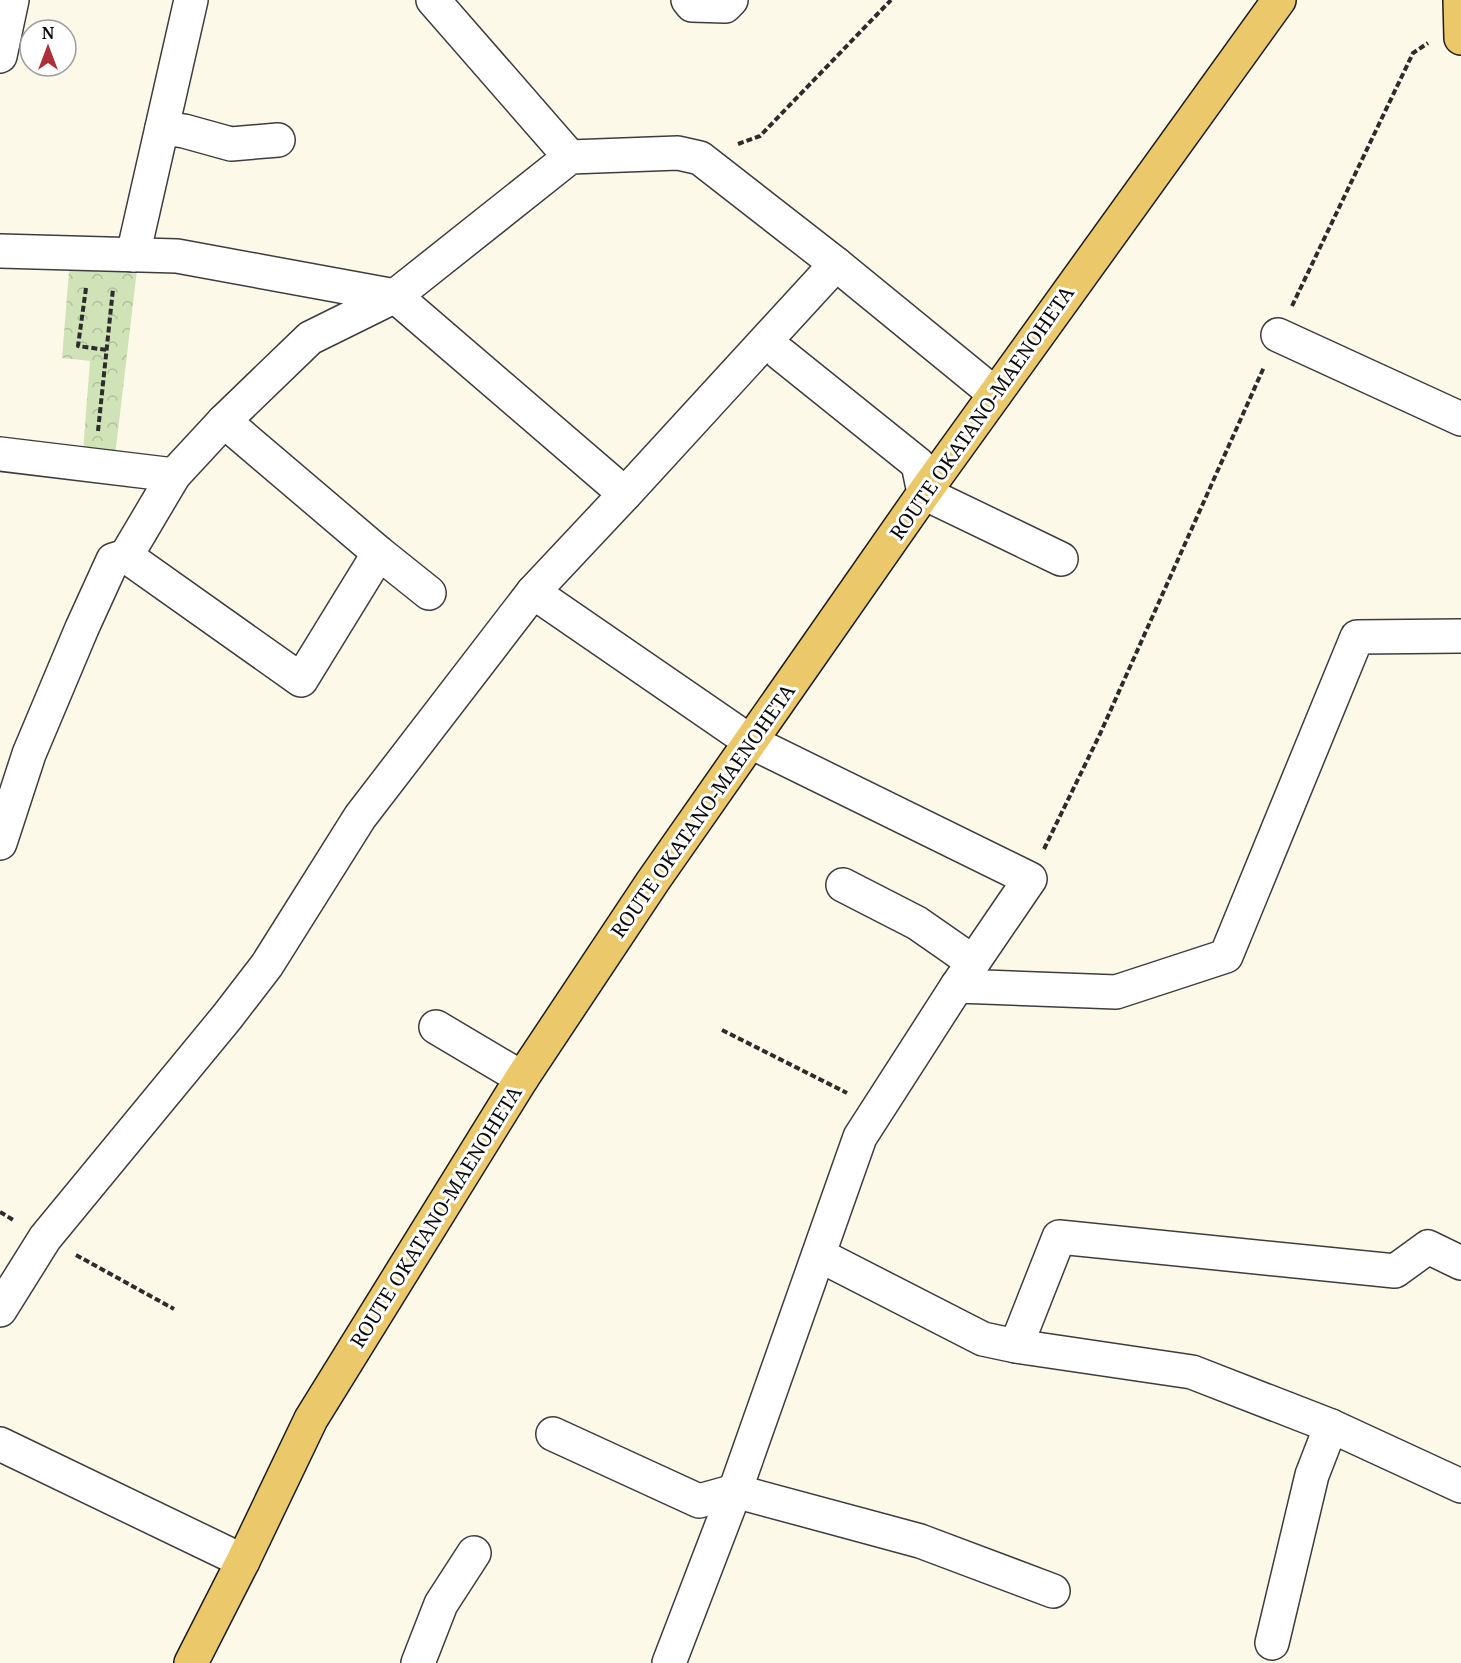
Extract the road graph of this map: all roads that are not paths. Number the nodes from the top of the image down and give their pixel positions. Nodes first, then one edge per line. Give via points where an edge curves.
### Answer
1 (12, 0) edge
2 (191, 0) edge
3 (433, 0) edge
4 (688, 0) edge
5 (730, 0) edge
6 (1279, 0) edge
7 (0, 56) edge
8 (162, 129) junction
9 (278, 140) dead end
10 (570, 157) junction
11 (0, 251) edge
12 (133, 255) junction
13 (836, 264) junction
14 (395, 296) junction
15 (1278, 335) road end
16 (781, 354) dead end
17 (995, 394) junction
18 (1461, 420) edge
19 (224, 421) junction
20 (0, 454) edge
21 (174, 475) junction
22 (924, 493) junction
23 (625, 494) junction
24 (379, 553) junction
25 (119, 558) junction
26 (1061, 559) dead end
27 (429, 592) dead end
28 (533, 592) junction
29 (1461, 636) edge
30 (751, 741) junction
31 (0, 843) edge
32 (843, 885) dead end
33 (965, 974) junction
34 (436, 1027) dead end
35 (522, 1078) junction
36 (819, 1255) junction
37 (1461, 1263) edge
38 (0, 1311) edge
39 (1016, 1346) junction
40 (1331, 1426) junction
41 (553, 1434) dead end
42 (0, 1444) edge
43 (1461, 1486) edge
44 (735, 1491) junction
45 (474, 1553) dead end
46 (243, 1561) junction
47 (1053, 1591) dead end
48 (1272, 1643) dead end
49 (191, 1663) edge
50 (418, 1663) edge
51 (669, 1663) edge

1 - 7 street
2 - 8 street
3 - 10 street
4 - 5 street via 692,5 725,6
6 - 17 main road, ROUTE OKATANO-MAENOHETA
8 - 9 street via 231,144
8 - 12 street
10 - 13 street via 678,153 700,158
10 - 14 street
11 - 12 street
12 - 14 street via 177,256
13 - 17 street
13 - 23 street
14 - 19 street via 310,339
14 - 23 street
15 - 18 street
16 - 22 street via 918,464
17 - 22 main road, ROUTE OKATANO-MAENOHETA
19 - 21 street
19 - 24 street
20 - 21 street
21 - 25 street
22 - 26 street
22 - 30 main road, ROUTE OKATANO-MAENOHETA
23 - 28 street
24 - 25 street via 301,680
24 - 27 street
25 - 31 street via 29,754
28 - 30 street
28 - 38 street via 360,817 267,965 45,1238
29 - 33 street via 1357,637 1226,956 1116,992
30 - 33 street via 1030,879
30 - 35 main road, ROUTE OKATANO-MAENOHETA
32 - 33 street via 917,923
33 - 36 street via 860,1137
34 - 35 street
35 - 46 main road, ROUTE OKATANO-MAENOHETA via 311,1419
36 - 39 street via 983,1339
36 - 44 street
37 - 39 street via 1428,1247 1395,1271 1059,1237
39 - 40 street via 1192,1372
40 - 43 street
40 - 48 street via 1312,1475
41 - 44 street via 699,1501
42 - 46 street
44 - 47 street via 920,1541
44 - 51 street
45 - 50 street via 441,1604
46 - 49 main road, ROUTE OKATANO-MAENOHETA

